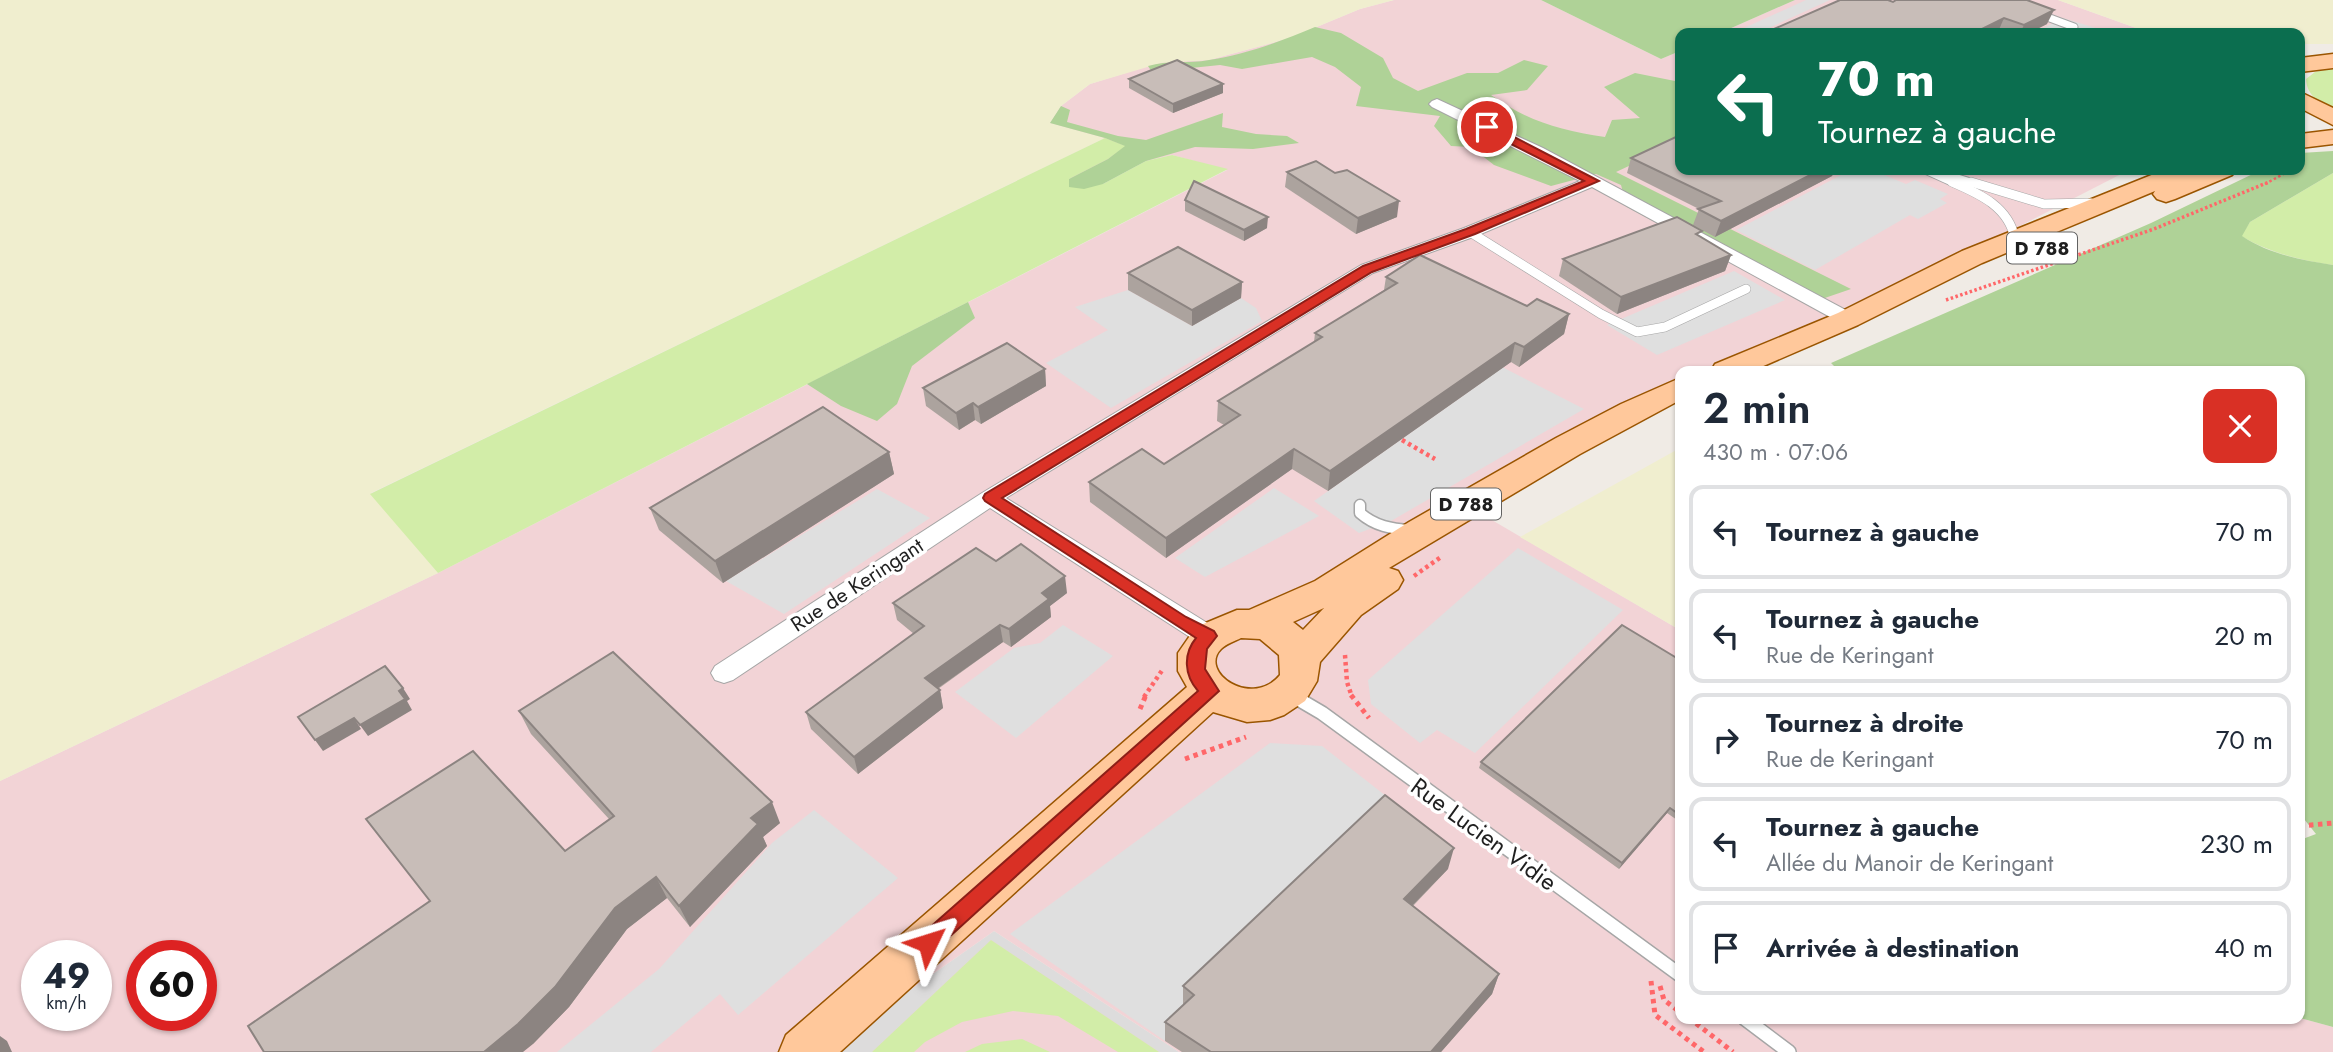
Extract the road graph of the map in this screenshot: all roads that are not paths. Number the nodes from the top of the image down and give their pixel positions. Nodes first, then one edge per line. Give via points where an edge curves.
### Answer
1 (2031, 11) edge
2 (2074, 27) dead end
3 (2333, 61) edge
4 (2305, 64) edge
5 (2305, 102) edge
6 (1437, 104) dead end
7 (2333, 118) edge
8 (2333, 137) edge
9 (2305, 140) edge
10 (1934, 175) edge
11 (1948, 175) edge
12 (2172, 175) edge
13 (2211, 175) edge
14 (1593, 181) junction
15 (2105, 202) junction
16 (1470, 232) junction
17 (2015, 239) junction
18 (1746, 289) dead end
19 (1852, 316) junction
20 (1740, 366) edge
21 (1675, 390) edge
22 (1675, 407) edge
23 (990, 498) junction
24 (1360, 505) dead end
25 (1421, 531) junction
26 (1254, 624) junction
27 (1208, 636) junction
28 (724, 673) dead end
29 (1288, 684) junction
30 (1210, 691) junction
31 (1675, 972) edge
32 (1757, 1024) edge
33 (804, 1052) edge
34 (1789, 1052) edge

1 - 2 lane
3 - 4 main road
5 - 7 main road
6 - 14 street
8 - 9 main road
10 - 17 lane via 2001,207 2014,223
11 - 15 lane via 2044,204
12 - 15 main road, D 788
13 - 19 main road, D 788 via 1997,268
14 - 16 street, Rue de Keringant
14 - 19 street
15 - 17 main road, D 788
16 - 18 lane via 1637,332 1665,327
16 - 23 street, Rue de Keringant via 1367,269
17 - 19 main road, D 788
19 - 20 main road, D 788
21 - 25 main road, D 788
22 - 29 main road, D 788 via 1466,526 1348,605
23 - 27 street
23 - 28 street, Rue de Keringant
24 - 25 lane via 1360,513 1384,529
25 - 26 main road, D 788 via 1328,590
26 - 27 main road via 1237,624
26 - 29 main road via 1284,635 1295,646
27 - 30 main road via 1195,657 1200,681
29 - 30 main road via 1258,706 1224,700
29 - 31 lane, Rue Lucien Vidie
30 - 33 main road
32 - 34 lane

